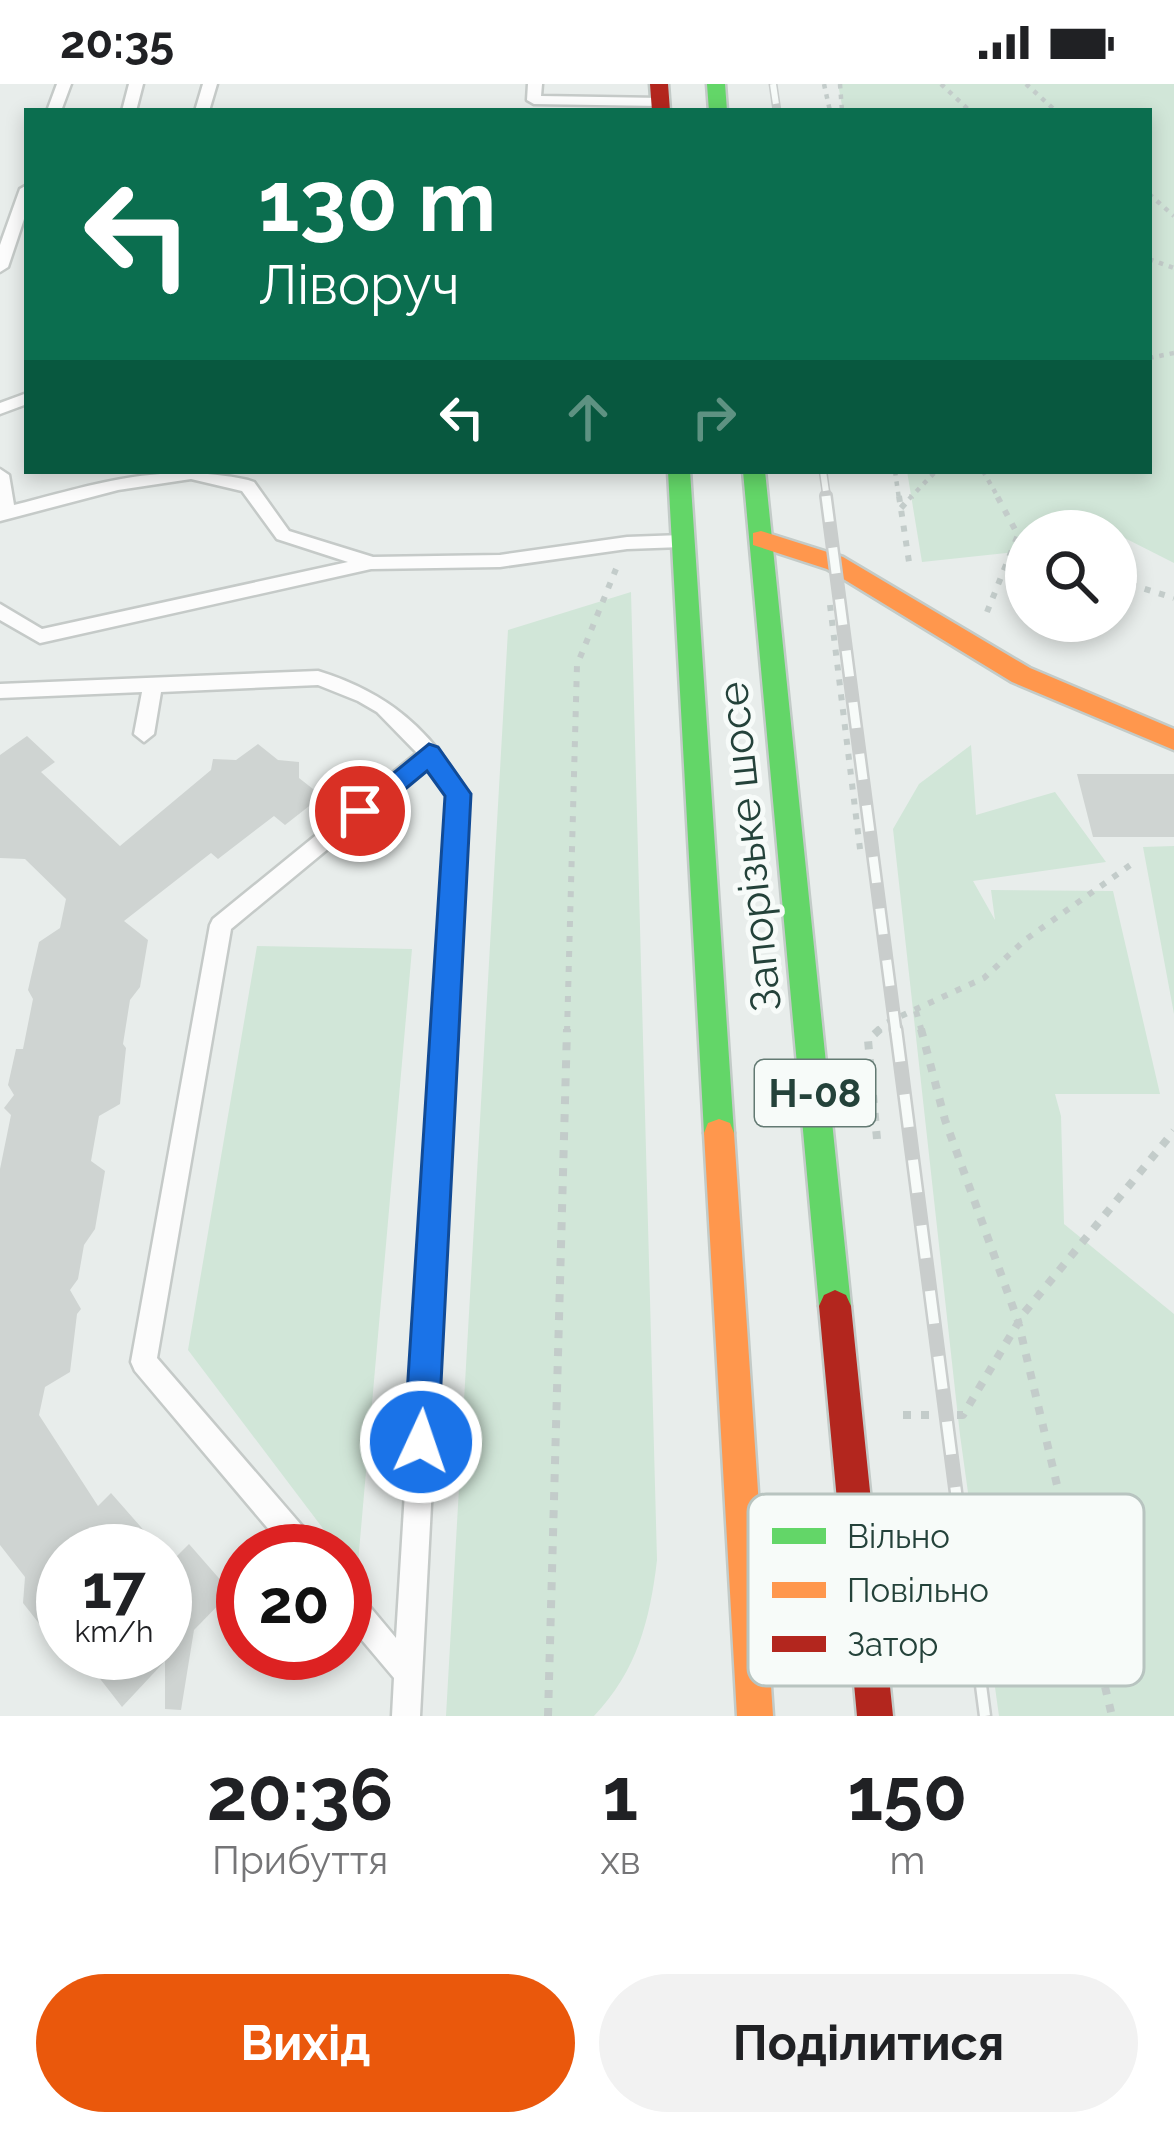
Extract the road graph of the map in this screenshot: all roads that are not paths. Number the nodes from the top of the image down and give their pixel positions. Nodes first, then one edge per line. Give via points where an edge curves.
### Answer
1 (535, 84) edge
2 (660, 99) edge
3 (24, 198) edge
4 (0, 267) edge
5 (184, 474) edge
6 (195, 474) edge
7 (680, 474) edge
8 (754, 474) edge
9 (0, 475) edge
10 (3, 514) edge
11 (751, 539) junction
12 (692, 541) junction
13 (370, 563) junction
14 (0, 611) edge
15 (153, 685) junction
16 (0, 691) edge
17 (144, 734) dead end
18 (1174, 740) edge
19 (429, 754) junction
20 (852, 1494) edge
21 (282, 1524) edge
22 (748, 1585) edge
23 (372, 1630) edge
24 (408, 1673) junction
25 (753, 1686) edge
26 (872, 1686) edge
27 (406, 1716) edge
28 (755, 1716) edge
29 (875, 1716) edge

1 - 2 lane via 534,100
3 - 4 lane
5 - 10 lane
6 - 13 lane via 248,486 283,536
7 - 12 main road, Запорізьке шосе / Н-08
8 - 11 main road, Запорізьке шосе / Н-08
9 - 10 lane
11 - 18 main road via 824,559 1021,675
11 - 20 main road, Запорізьке шосе / Н-08
12 - 13 lane via 500,561
12 - 22 main road, Запорізьке шосе / Н-08
13 - 14 lane via 40,636
15 - 16 lane
15 - 17 lane
15 - 19 lane via 318,678 381,701
19 - 21 lane via 220,925 144,1362
19 - 24 lane via 458,794
23 - 24 lane
24 - 27 lane
25 - 28 main road, Запорізьке шосе / Н-08
26 - 29 main road, Запорізьке шосе / Н-08

